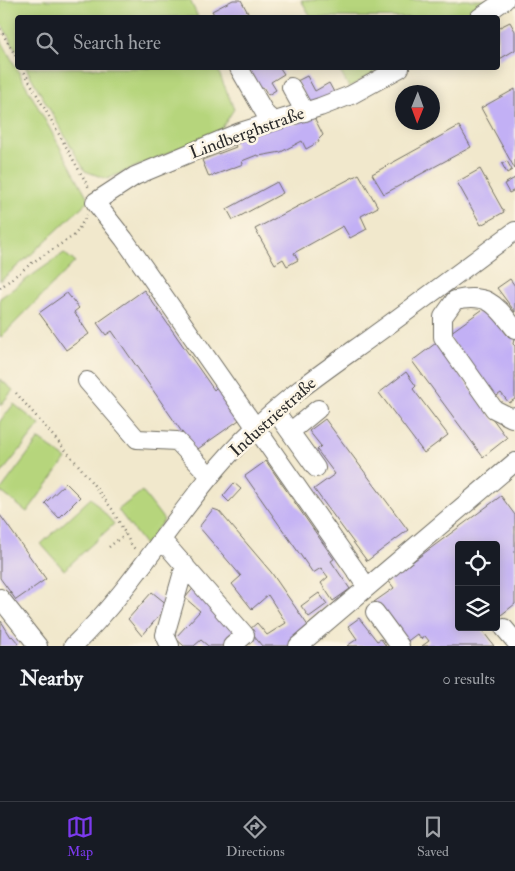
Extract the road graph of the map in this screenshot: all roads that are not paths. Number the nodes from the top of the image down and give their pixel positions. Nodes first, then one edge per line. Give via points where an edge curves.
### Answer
1 (505, 0) edge
2 (483, 15) edge
3 (240, 70) edge
4 (396, 70) edge
5 (291, 87) dead end
6 (305, 112) junction
7 (274, 121) junction
8 (515, 231) edge
9 (444, 284) junction
10 (455, 300) junction
11 (515, 329) edge
12 (87, 381) dead end
13 (318, 409) dead end
14 (275, 411) junction
15 (515, 416) edge
16 (255, 427) junction
17 (290, 432) junction
18 (515, 462) edge
19 (316, 468) dead end
20 (210, 476) junction
21 (162, 540) junction
22 (185, 565) junction
23 (367, 587) junction
24 (0, 598) edge
25 (375, 612) dead end
26 (38, 646) edge
27 (73, 646) edge
28 (170, 646) edge
29 (232, 646) edge
30 (298, 646) edge
31 (400, 646) edge

1 - 2 street
3 - 7 street via 266,115
4 - 6 street, Lindberghstraße via 350,95
5 - 6 street
6 - 7 street, Lindberghstraße
7 - 16 street, Lindberghstraße via 135,176 95,202
8 - 9 street, Industriestraße
9 - 10 street
9 - 14 street, Industriestraße
10 - 11 street via 474,296 496,305
10 - 15 street via 443,317 443,337 494,409 512,418
12 - 20 street via 137,439 177,441
13 - 17 street
14 - 16 street, Industriestraße
14 - 17 street
16 - 20 street, Industriestraße
16 - 23 street
17 - 19 street
18 - 23 street
20 - 21 street, Industriestraße
21 - 22 street
21 - 27 street, Industriestraße via 113,603
22 - 28 street via 165,635
22 - 29 street via 245,636
23 - 30 street
24 - 26 street
25 - 31 street

